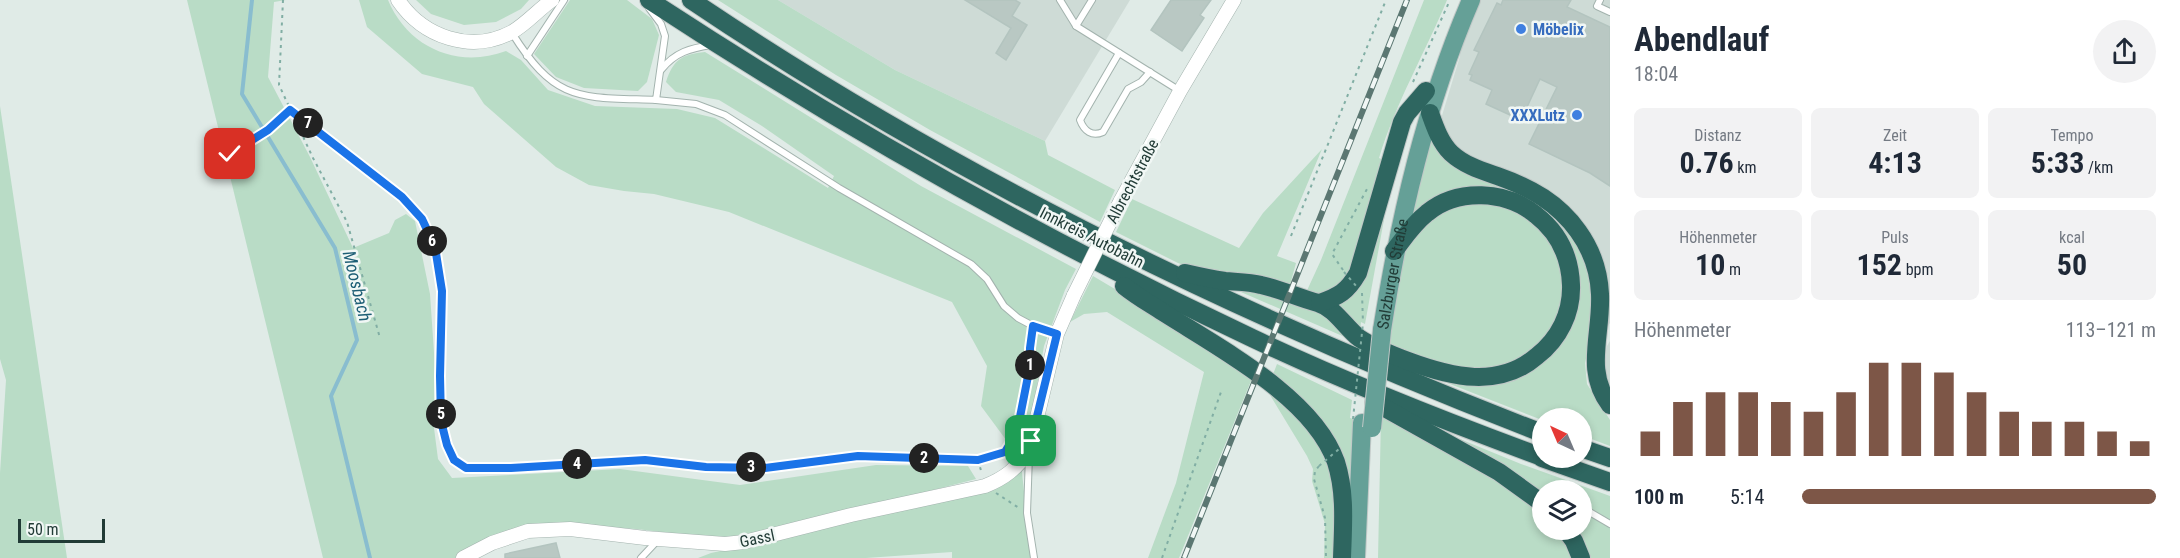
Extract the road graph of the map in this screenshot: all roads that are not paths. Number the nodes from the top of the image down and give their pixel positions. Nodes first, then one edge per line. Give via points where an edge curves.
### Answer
1 (398, 0) edge
2 (552, 0) edge
3 (564, 0) edge
4 (643, 0) edge
5 (649, 0) edge
6 (1060, 0) edge
7 (1092, 0) edge
8 (1234, 0) edge
9 (1460, 0) edge
10 (1471, 0) edge
11 (1600, 0) edge
12 (695, 2) edge
13 (538, 5) edge
14 (1610, 12) edge
15 (1076, 26) junction
16 (512, 32) junction
17 (717, 44) junction
18 (1119, 53) junction
19 (526, 56) junction
20 (661, 70) junction
21 (1150, 72) junction
22 (1426, 90) junction
23 (1180, 91) junction
24 (656, 100) junction
25 (1430, 113) junction
26 (1394, 251) junction
27 (1101, 264) junction
28 (1160, 268) junction
29 (1320, 303) junction
30 (1372, 327) junction
31 (1610, 331) edge
32 (1057, 334) junction
33 (1597, 348) junction
34 (1352, 382) junction
35 (1610, 405) edge
36 (1362, 423) junction
37 (1532, 429) edge
38 (1030, 446) junction
39 (1592, 452) edge
40 (1532, 454) edge
41 (1610, 459) edge
42 (1570, 468) edge
43 (1610, 482) edge
44 (1532, 491) edge
45 (1592, 513) edge
46 (1610, 524) edge
47 (659, 539) junction
48 (1573, 540) edge
49 (463, 558) edge
50 (641, 558) edge
51 (1034, 558) edge
52 (1342, 558) edge
53 (1356, 558) edge
54 (1366, 558) edge
55 (1581, 558) edge

1 - 16 street via 418,22 451,39 482,41
2 - 13 street
3 - 19 lane
4 - 20 lane via 664,30
5 - 17 highway, Innkreis Autobahn
6 - 15 lane
7 - 15 lane
8 - 23 street, Albrechtstraße
9 - 22 main road, Salzburger Straße
10 - 25 main road, Salzburger Straße
11 - 14 lane via 1597,6
12 - 28 highway, Innkreis Autobahn via 841,95 968,169
13 - 16 street via 529,19
15 - 18 lane
16 - 19 lane
17 - 20 lane via 690,48 675,55
17 - 27 highway, Innkreis Autobahn via 914,164
18 - 21 lane
18 - 21 lane via 1080,120 1089,133 1103,132 1128,88
19 - 24 lane via 545,77 570,92 593,98
20 - 24 lane
21 - 23 lane
22 - 29 highway via 1402,122 1358,273 1339,296
22 - 30 main road, Salzburger Straße via 1395,196
23 - 32 street, Albrechtstraße, bridge via 1120,202
24 - 32 lane via 696,104 725,115 839,188 971,264 1017,318
25 - 26 main road, Salzburger Straße
25 - 33 highway via 1442,142 1460,161 1540,194 1578,231 1599,279
26 - 29 highway via 1415,224 1443,203 1478,196 1512,201 1544,221 1566,253 1572,296 1568,314 1560,332 1531,362 1514,372 1472,378 1427,368 1367,343
26 - 30 main road, Salzburger Straße
27 - 34 highway, Innkreis Autobahn
27 - 52 highway via 1126,288 1276,387 1310,419 1324,438 1341,486
28 - 29 highway via 1260,285
28 - 37 highway, Innkreis Autobahn via 1309,338
30 - 36 main road, Salzburger Straße
31 - 33 highway
32 - 38 street, Albrechtstraße
33 - 35 highway via 1596,379
34 - 40 highway, Innkreis Autobahn
34 - 44 highway via 1368,399
36 - 53 main road, Salzburger Straße
36 - 54 main road, Salzburger Straße
38 - 47 street, Gassl via 1004,478 985,486 744,542
38 - 51 lane via 1027,513
39 - 41 highway
42 - 43 highway, Innkreis Autobahn
45 - 46 lane
47 - 49 street, Gassl via 570,529 528,531
47 - 50 lane
48 - 55 highway

